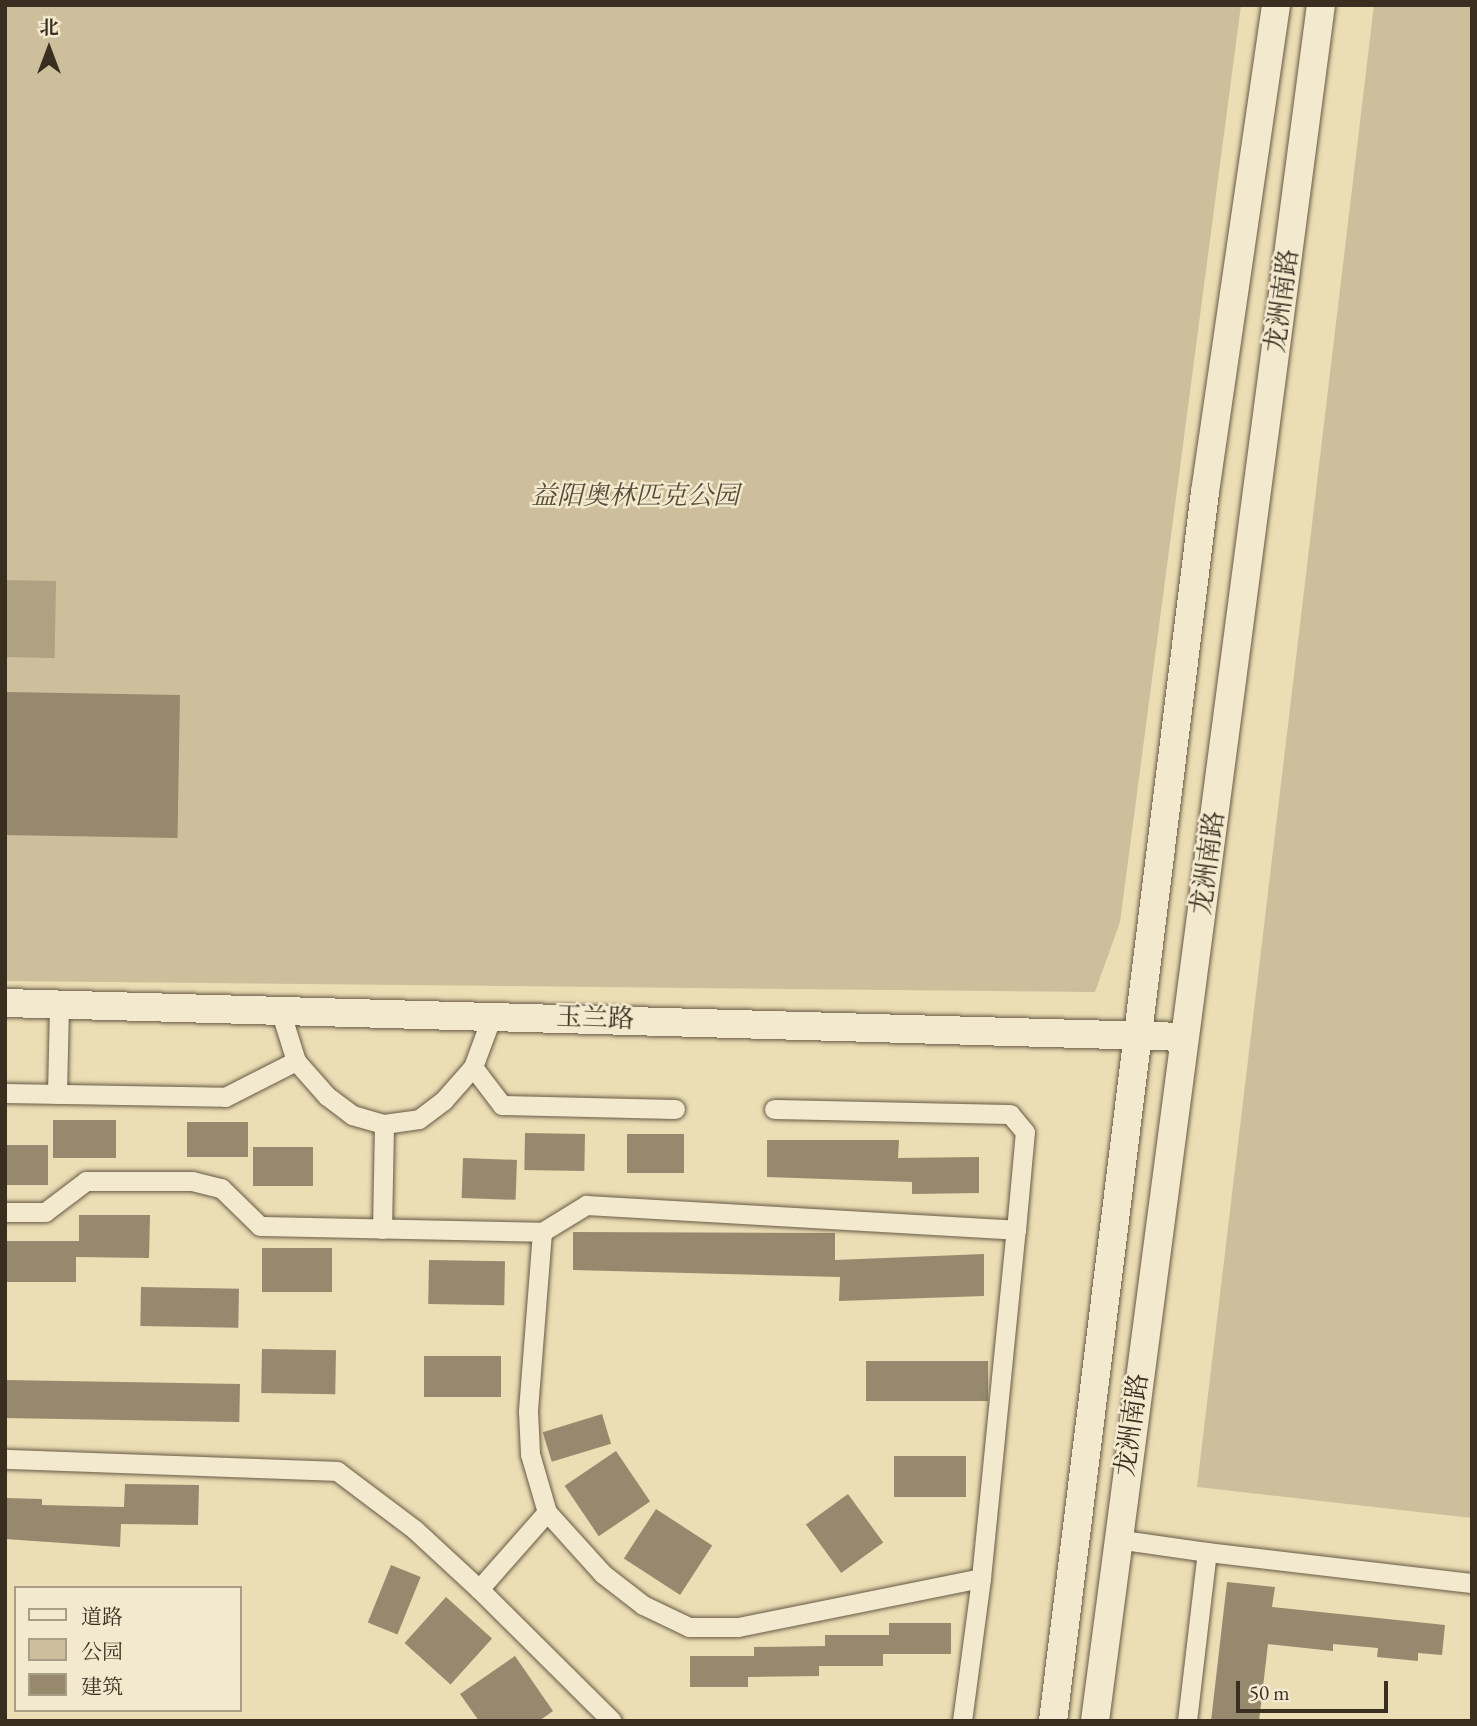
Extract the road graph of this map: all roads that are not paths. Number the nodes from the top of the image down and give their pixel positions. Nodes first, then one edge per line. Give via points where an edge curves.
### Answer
1 (1276, 5) edge
2 (1321, 5) edge
3 (5, 1003) edge
4 (59, 1003) junction
5 (280, 1010) junction
6 (492, 1016) junction
7 (1136, 1033) junction
8 (1185, 1037) junction
9 (296, 1061) junction
10 (473, 1067) junction
11 (5, 1093) edge
12 (57, 1094) junction
13 (675, 1109) dead end
14 (774, 1109) dead end
15 (384, 1124) junction
16 (5, 1212) edge
17 (382, 1229) junction
18 (1016, 1230) junction
19 (542, 1232) junction
20 (5, 1458) edge
21 (547, 1512) junction
22 (1116, 1539) junction
23 (1207, 1552) junction
24 (981, 1578) junction
25 (1472, 1583) edge
26 (479, 1589) junction
27 (612, 1721) edge
28 (962, 1721) edge
29 (1054, 1721) edge
30 (1095, 1721) edge
31 (1187, 1721) edge

1 - 7 main road, 龙洲南路 via 1205,492
2 - 8 main road, 龙洲南路
3 - 4 main road, 玉兰路
4 - 5 main road, 玉兰路
4 - 12 street
5 - 6 main road, 玉兰路
5 - 9 street
6 - 7 main road, 玉兰路
6 - 10 street
7 - 8 main road, 玉兰路
7 - 29 main road, 龙洲南路
8 - 22 main road, 龙洲南路
9 - 12 street via 225,1097
9 - 15 street via 327,1096 352,1115
10 - 13 street via 502,1105
10 - 15 street via 419,1119
11 - 12 street
14 - 18 street via 1010,1114 1025,1132
15 - 17 street
16 - 17 street via 45,1212 86,1181 192,1181 221,1188 260,1226
17 - 19 street
18 - 19 street via 586,1205
18 - 24 street
19 - 21 street via 528,1411 530,1454
20 - 26 street via 337,1471 414,1529
21 - 24 street via 603,1573 643,1605 689,1627 738,1627
21 - 26 street
22 - 23 street
22 - 30 main road, 龙洲南路
23 - 25 street
23 - 31 street
24 - 28 street
26 - 27 street

